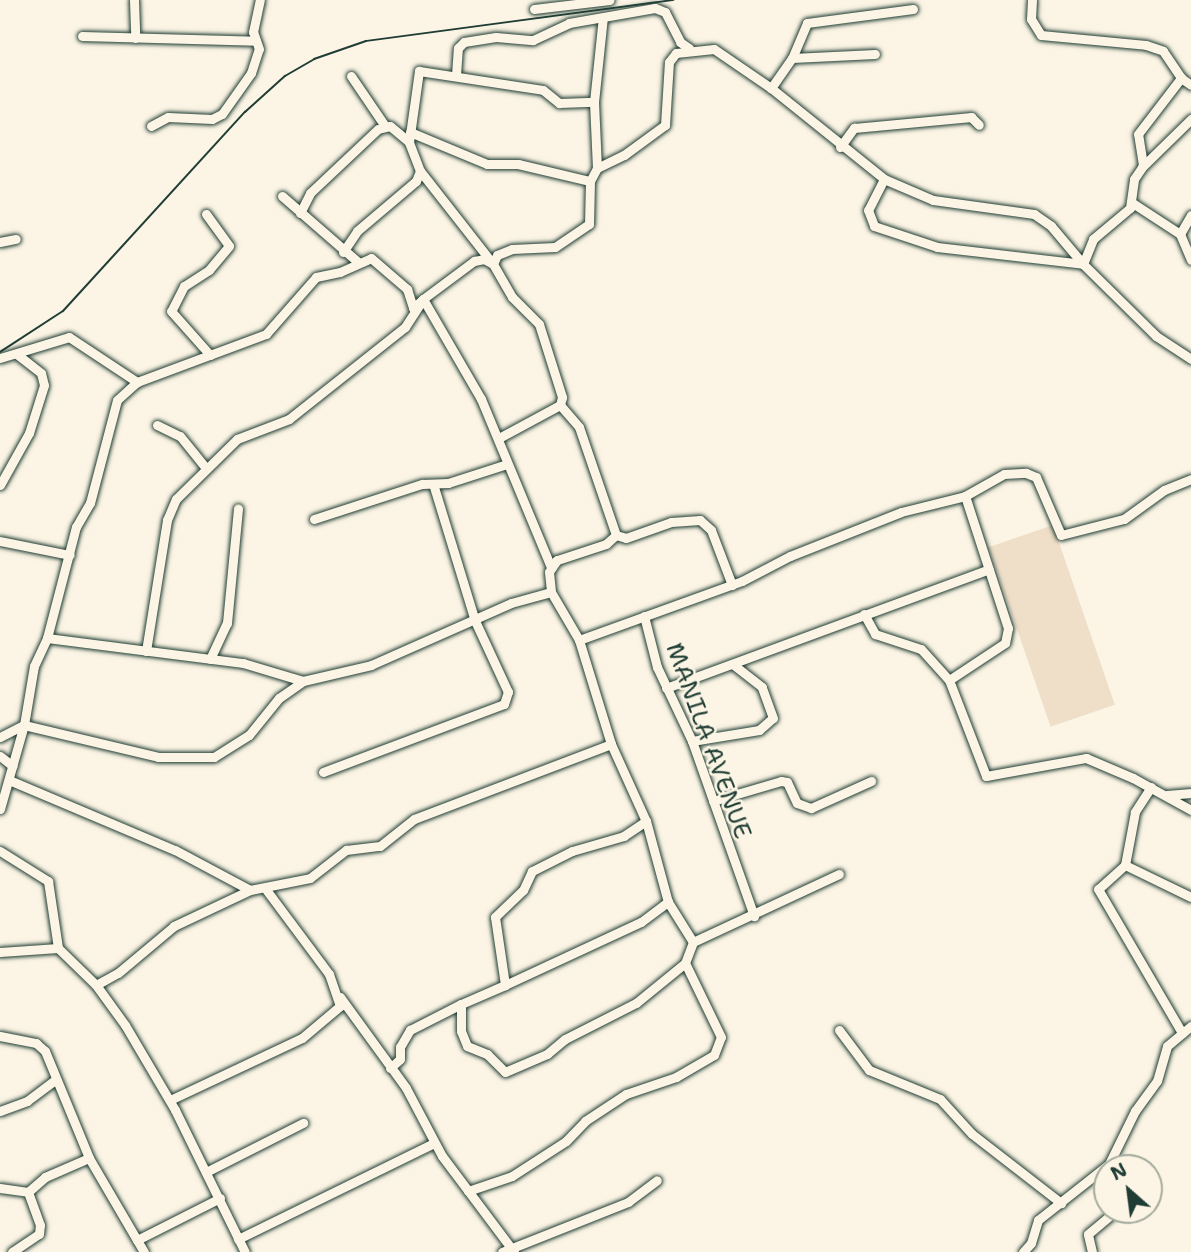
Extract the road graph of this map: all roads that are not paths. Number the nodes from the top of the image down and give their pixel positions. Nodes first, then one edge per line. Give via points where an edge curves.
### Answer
1 (134, 0) edge
2 (260, 0) edge
3 (609, 0) edge
4 (1032, 0) edge
5 (534, 9) dead end
6 (913, 9) dead end
7 (603, 17) junction
8 (82, 36) dead end
9 (135, 38) junction
10 (256, 41) junction
11 (690, 48) junction
12 (875, 54) dead end
13 (792, 58) junction
14 (456, 75) junction
15 (351, 76) dead end
16 (1181, 78) junction
17 (1191, 85) edge
18 (771, 88) junction
19 (594, 102) junction
20 (1191, 119) edge
21 (979, 125) dead end
22 (150, 126) dead end
23 (385, 126) junction
24 (409, 137) junction
25 (840, 147) junction
26 (1142, 167) junction
27 (597, 168) junction
28 (420, 171) junction
29 (884, 179) junction
30 (590, 181) junction
31 (282, 195) dead end
32 (1131, 202) junction
33 (300, 213) junction
34 (206, 214) dead end
35 (1191, 215) edge
36 (1180, 234) junction
37 (16, 239) dead end
38 (0, 242) edge
39 (343, 252) junction
40 (1191, 260) edge
41 (358, 262) junction
42 (493, 264) junction
43 (1083, 264) junction
44 (423, 299) junction
45 (17, 354) junction
46 (210, 355) junction
47 (0, 358) edge
48 (1191, 359) edge
49 (137, 382) junction
50 (560, 405) junction
51 (157, 425) dead end
52 (499, 438) junction
53 (507, 464) junction
54 (205, 467) junction
55 (1191, 479) edge
56 (433, 484) junction
57 (0, 485) edge
58 (965, 496) junction
59 (238, 509) dead end
60 (314, 519) dead end
61 (616, 535) junction
62 (0, 541) edge
63 (70, 555) junction
64 (551, 567) junction
65 (989, 569) junction
66 (732, 584) junction
67 (551, 592) junction
68 (864, 614) junction
69 (644, 616) junction
70 (475, 621) junction
71 (47, 638) junction
72 (579, 640) junction
73 (146, 651) junction
74 (210, 659) junction
75 (733, 664) junction
76 (949, 680) junction
77 (303, 681) junction
78 (666, 688) junction
79 (25, 724) junction
80 (0, 737) edge
81 (692, 741) junction
82 (611, 744) junction
83 (0, 756) edge
84 (13, 765) junction
85 (323, 772) dead end
86 (9, 780) junction
87 (871, 781) dead end
88 (1151, 787) junction
89 (1191, 793) edge
90 (1165, 795) junction
91 (713, 801) junction
92 (0, 809) edge
93 (1191, 810) edge
94 (646, 821) junction
95 (0, 851) edge
96 (1125, 865) junction
97 (839, 874) dead end
98 (265, 888) junction
99 (250, 890) junction
100 (1191, 897) edge
101 (668, 902) junction
102 (754, 916) junction
103 (693, 942) junction
104 (58, 948) junction
105 (0, 952) edge
106 (684, 963) junction
107 (96, 985) junction
108 (505, 985) junction
109 (340, 997) junction
110 (461, 1004) junction
111 (1191, 1026) edge
112 (839, 1030) dead end
113 (1182, 1033) junction
114 (0, 1036) edge
115 (390, 1068) junction
116 (56, 1079) junction
117 (170, 1100) junction
118 (0, 1111) edge
119 (303, 1123) dead end
120 (434, 1143) junction
121 (1116, 1154) edge
122 (89, 1158) junction
123 (206, 1172) junction
124 (1093, 1178) edge
125 (657, 1180) dead end
126 (0, 1188) edge
127 (468, 1191) junction
128 (28, 1192) junction
129 (220, 1198) junction
130 (1061, 1203) junction
131 (1100, 1224) edge
132 (238, 1239) junction
133 (137, 1240) junction
134 (509, 1250) edge
135 (12, 1252) edge
136 (144, 1252) edge
137 (245, 1252) edge
138 (1023, 1252) edge
139 (1092, 1252) edge

1 - 9 street
2 - 10 street via 253,32
3 - 5 street
4 - 16 street via 1031,19 1041,36 1146,45 1164,51
6 - 13 street via 815,19 807,23
7 - 11 street via 655,8 665,12 680,43
7 - 14 street via 569,23 533,40 496,37 464,42 458,48
7 - 19 street
8 - 9 street
9 - 10 street
10 - 22 street via 259,49 251,73 222,114 212,119 168,117
11 - 18 street via 714,49
11 - 27 street via 676,53 669,62 665,125
12 - 13 street
13 - 18 street
14 - 19 street via 543,90 559,103
14 - 24 street via 416,73
15 - 23 street
16 - 17 street
16 - 26 street via 1138,134 1145,159
18 - 25 street
19 - 27 street
20 - 26 street
21 - 25 street via 971,117 854,128
23 - 24 street
23 - 33 street via 310,193
24 - 28 street
24 - 30 street via 487,164 506,162
25 - 29 street
26 - 32 street
27 - 30 street
28 - 39 street via 416,181 356,230
28 - 42 street
29 - 43 street via 933,200 1034,214 1051,226
29 - 43 street via 868,210 874,226 890,235 937,247
30 - 42 street via 589,224 555,247 512,249 497,256
31 - 33 street
32 - 36 street
32 - 43 street via 1125,215 1088,246
33 - 39 street
34 - 46 street via 229,246 209,270 184,286 171,311
35 - 36 street
36 - 40 street
37 - 38 street
39 - 41 street
41 - 44 street via 371,258 404,285 413,308
41 - 46 street via 316,277 267,334
42 - 44 street via 484,259 474,261
42 - 50 street via 498,277 546,337 561,387
43 - 48 street via 1156,336
44 - 52 street
44 - 54 street via 405,327 289,419 237,439
45 - 47 street
45 - 49 street via 69,337
45 - 57 street via 41,373 44,385 29,433
46 - 49 street
49 - 63 street via 117,400 90,503 80,514
50 - 52 street
50 - 61 street via 579,427
51 - 54 street via 180,436
52 - 53 street
53 - 56 street
53 - 64 street
54 - 73 street via 176,499 167,520
55 - 58 street via 1164,490 1124,519 1060,535 1041,484 1026,472 1004,474
56 - 60 street
56 - 70 street
58 - 65 street
58 - 66 street via 901,512
59 - 74 street via 227,624
61 - 64 street via 606,544 571,552
61 - 66 street via 626,538 671,522 700,520 711,530
62 - 63 street
63 - 71 street
64 - 67 street
65 - 68 street
65 - 76 street via 1008,628 1005,643
66 - 69 street
67 - 70 street via 511,603
67 - 72 street
68 - 75 street
68 - 76 street via 876,634 921,649
69 - 72 street
69 - 78 street, MANILA AVENUE
70 - 77 street via 371,665
70 - 85 street via 508,692 504,704
71 - 73 street
71 - 79 street via 34,666
72 - 82 street
73 - 74 street
74 - 77 street
75 - 78 street
75 - 81 street via 762,687 773,718 759,730
76 - 88 street via 986,776 1075,757
77 - 79 street via 279,698 249,735 214,757 158,757
78 - 81 street, MANILA AVENUE
79 - 80 street
79 - 84 street
81 - 91 street, MANILA AVENUE
82 - 94 street
82 - 98 street via 414,820 380,846 346,850 310,878
83 - 84 street
84 - 86 street
86 - 92 street
86 - 99 street via 175,850
87 - 91 street via 811,808 797,803 781,781
88 - 90 street
88 - 96 street via 1135,813
89 - 90 street
90 - 93 street
91 - 102 street, MANILA AVENUE
94 - 101 street
94 - 108 street via 624,836 572,851 532,871 523,891 495,917
95 - 104 street via 48,881
96 - 100 street
96 - 113 street via 1100,885 1099,893
97 - 102 street
98 - 99 street
98 - 109 street via 329,974
99 - 107 street via 174,926 118,973
101 - 103 street
101 - 108 street via 641,922
102 - 103 street
103 - 106 street
104 - 105 street
104 - 107 street
106 - 110 street via 636,1003 565,1039 547,1054 505,1072 487,1054 467,1046 459,1024
106 - 127 street via 721,1037 720,1048 702,1065 626,1094 512,1176
107 - 117 street
108 - 110 street
109 - 115 street
109 - 117 street via 332,1016 312,1032
110 - 115 street via 410,1030 400,1059
111 - 113 street
112 - 130 street via 869,1070 940,1099 972,1134
113 - 121 street via 1167,1046 1157,1082 1135,1111
114 - 116 street via 36,1043 46,1051
115 - 120 street via 407,1088
116 - 118 street via 27,1101
116 - 122 street
117 - 123 street
119 - 123 street
120 - 127 street
120 - 132 street
122 - 128 street via 45,1177
122 - 133 street
123 - 129 street
124 - 130 street
125 - 134 street via 628,1202
126 - 128 street
127 - 134 street
128 - 135 street via 39,1234
129 - 132 street
129 - 133 street
130 - 138 street via 1038,1220
131 - 139 street via 1088,1234
132 - 137 street
133 - 136 street

